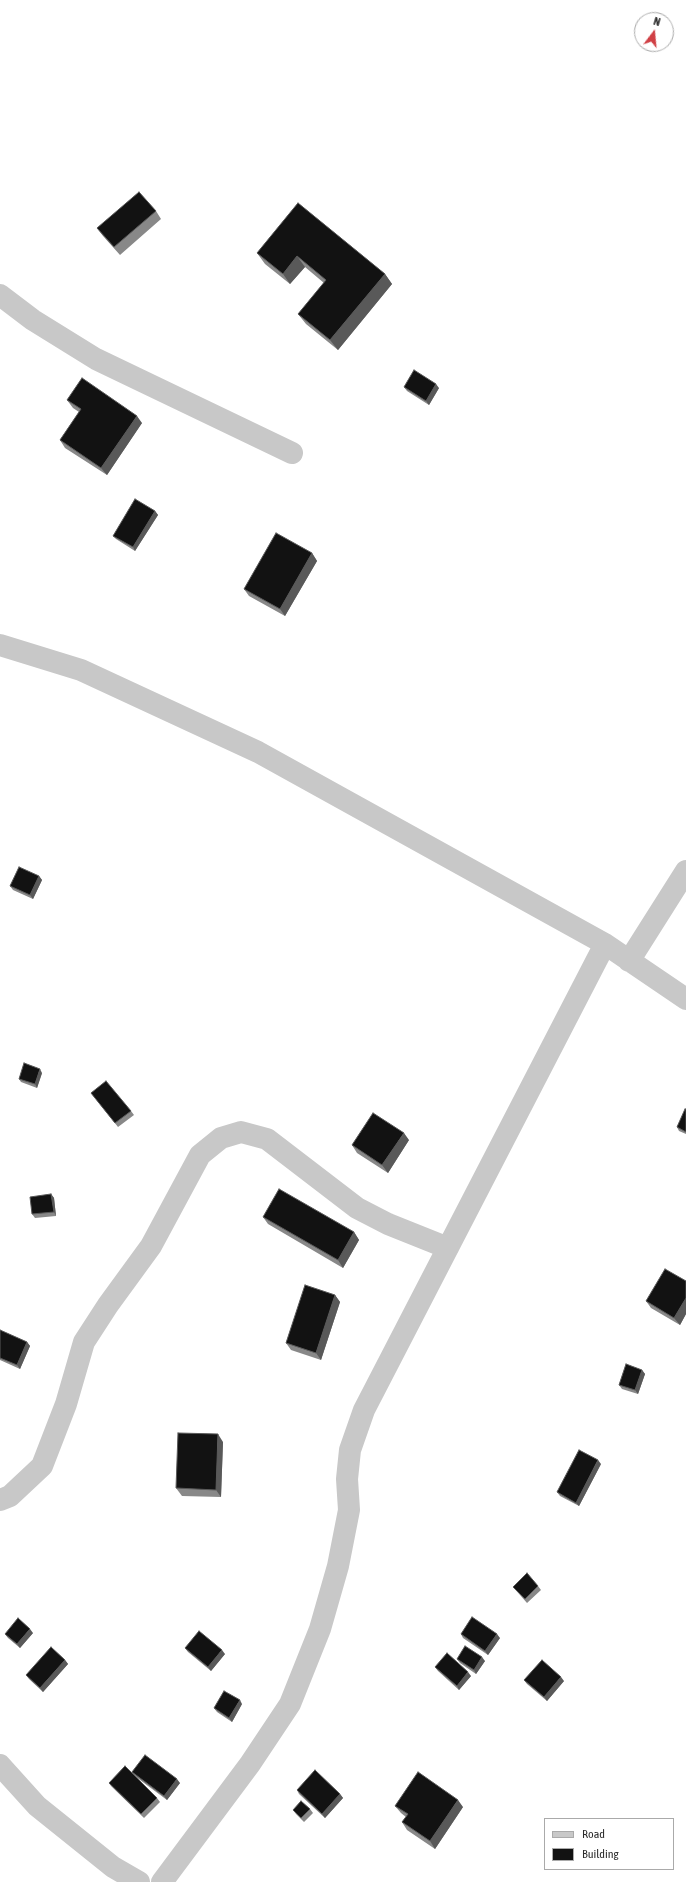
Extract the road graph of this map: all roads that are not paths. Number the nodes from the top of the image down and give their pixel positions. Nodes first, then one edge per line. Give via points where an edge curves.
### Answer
1 (0, 295) edge
2 (292, 453) dead end
3 (0, 645) edge
4 (686, 871) edge
5 (605, 944) junction
6 (628, 960) junction
7 (686, 999) edge
8 (448, 1248) junction
9 (0, 1500) edge
10 (0, 1765) edge
11 (139, 1882) edge
12 (162, 1882) edge

1 - 2 street via 33,320 96,359
3 - 5 street via 82,670 258,752
4 - 6 street
5 - 6 street
5 - 8 street
6 - 7 street
8 - 9 street via 388,1224 357,1208 267,1139 241,1132 221,1138 200,1155 151,1246 84,1342 66,1404 42,1466 10,1496
8 - 12 street via 364,1410 356,1431 350,1450 347,1479 348,1510 338,1566 320,1630 290,1704 250,1764
10 - 11 street via 37,1806 113,1867

